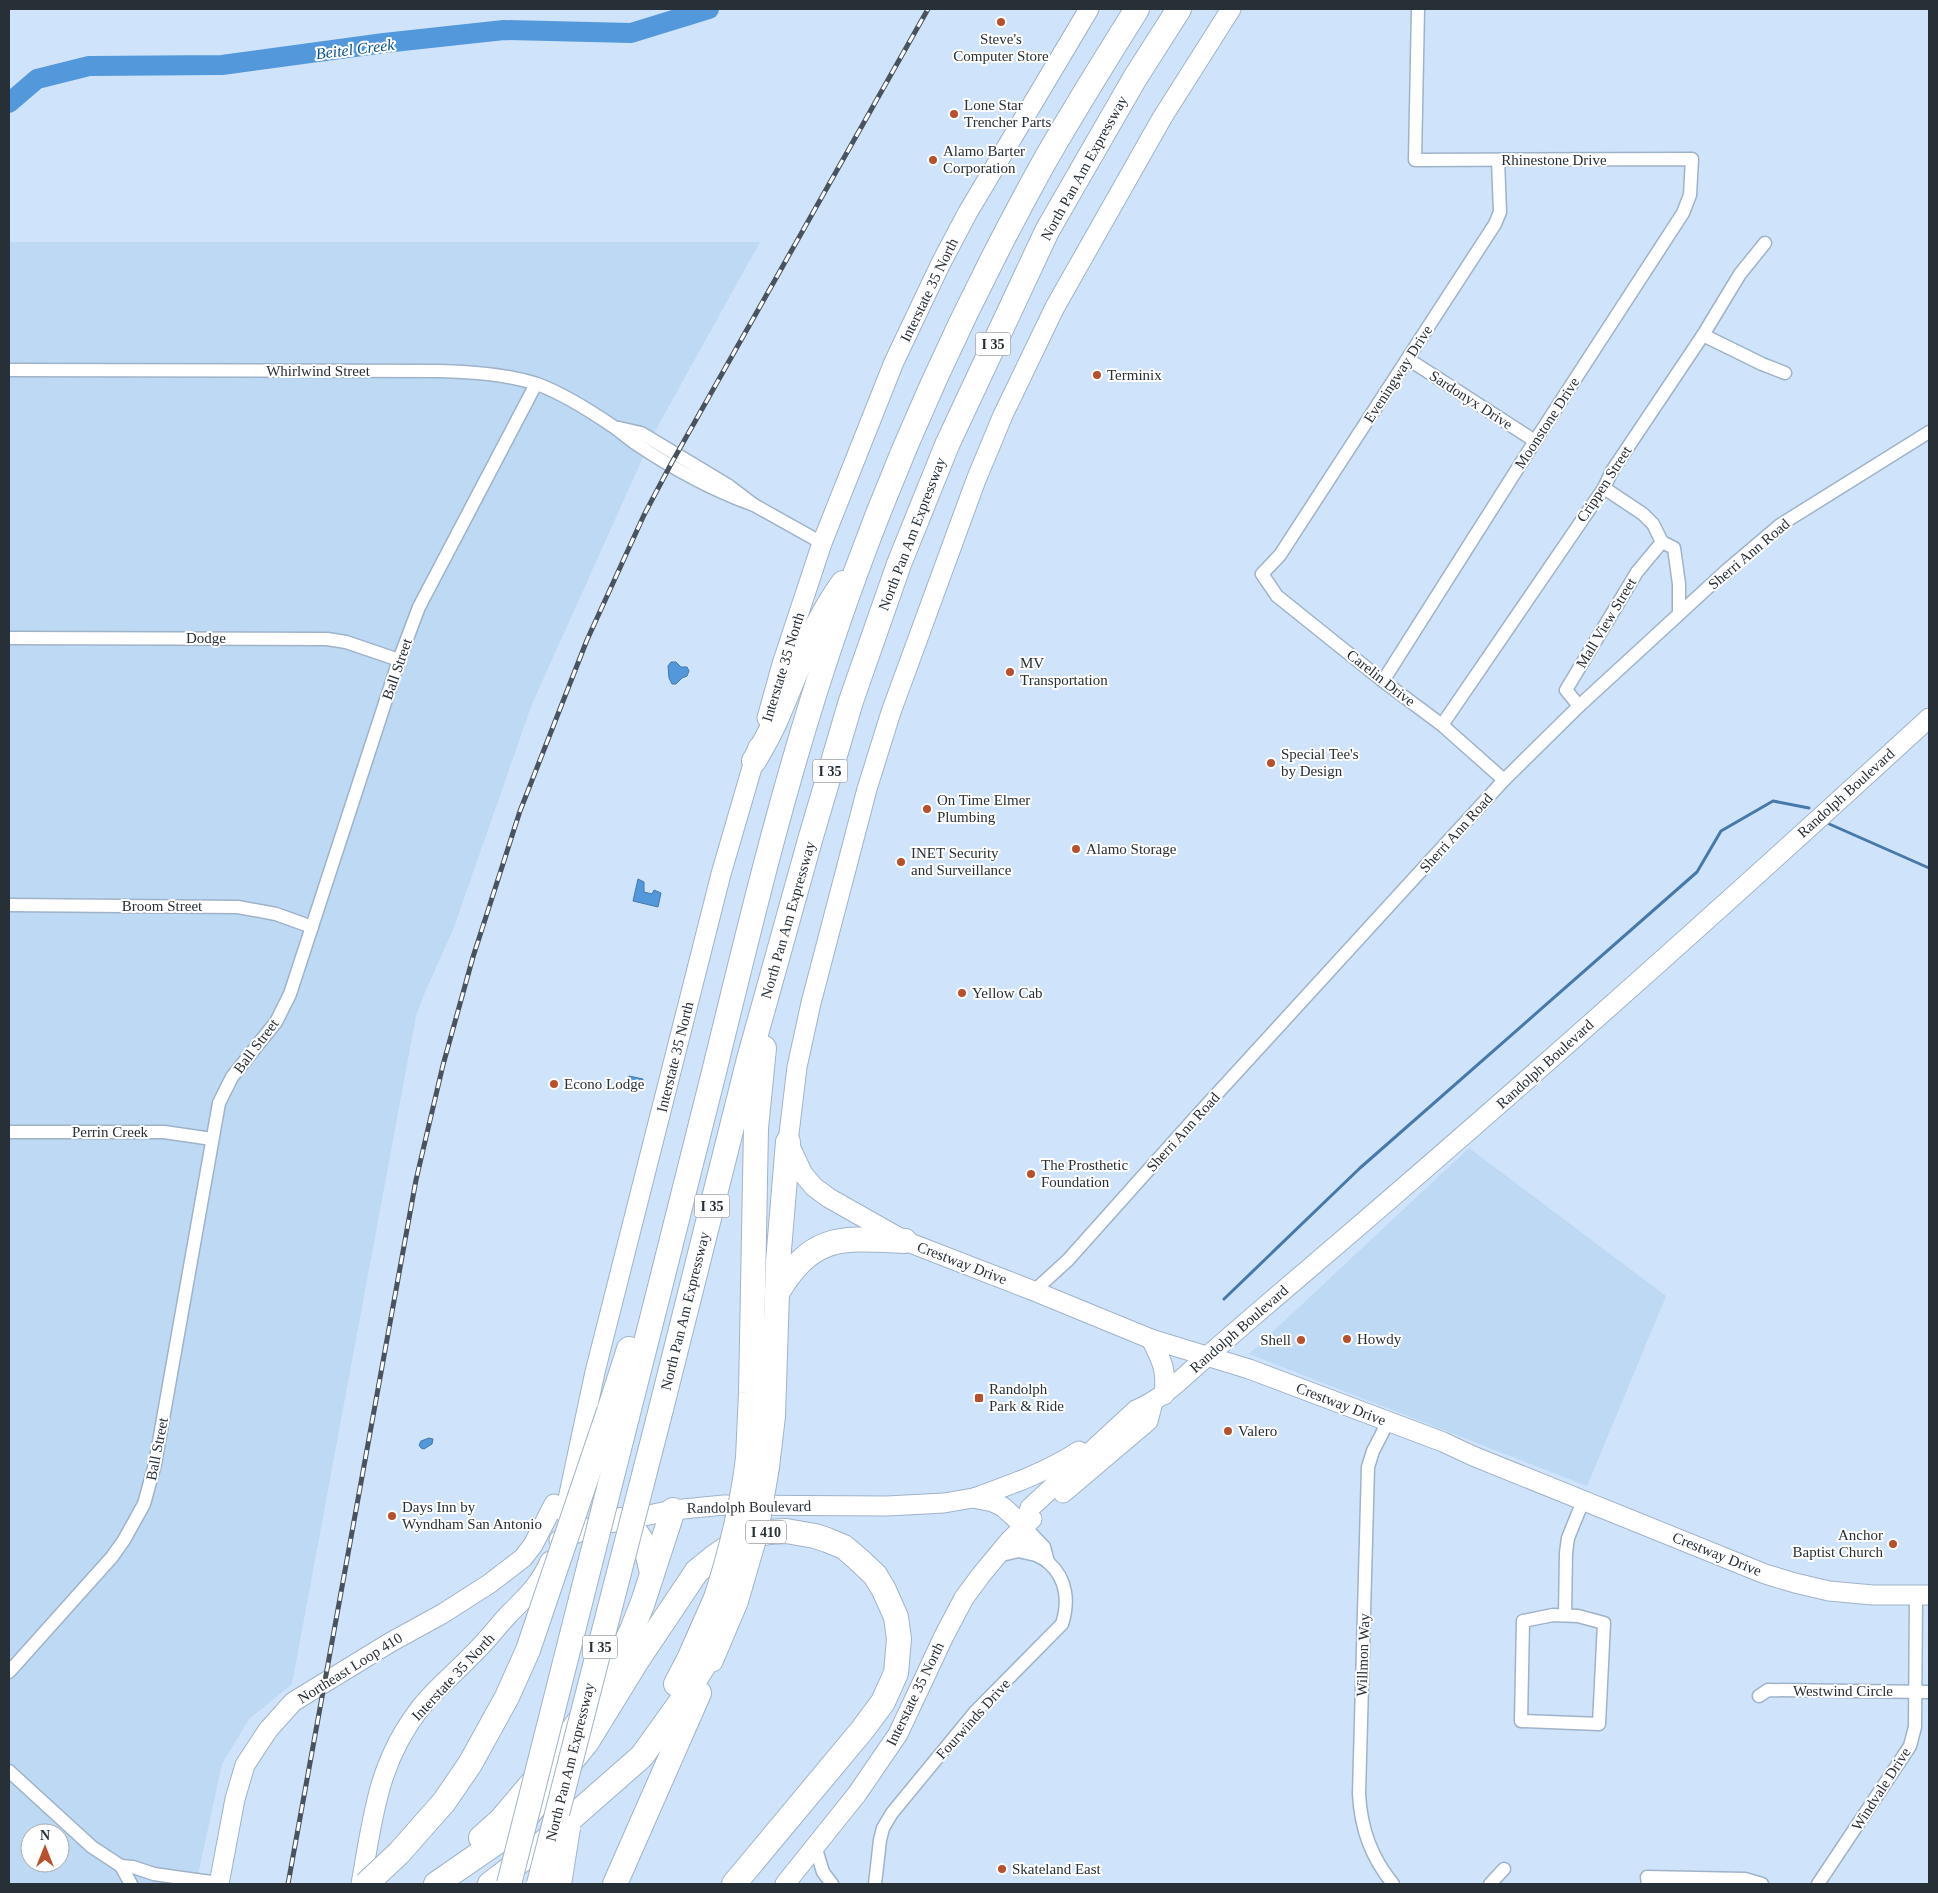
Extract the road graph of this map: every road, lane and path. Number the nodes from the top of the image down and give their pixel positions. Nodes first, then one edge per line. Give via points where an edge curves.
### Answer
1 (1089, 9) edge
2 (1137, 9) edge
3 (1179, 9) edge
4 (1231, 9) edge
5 (1418, 9) edge
6 (1692, 159) joint
7 (1498, 160) junction
8 (1765, 243) dead end
9 (1704, 335) junction
10 (1408, 359) junction
11 (9, 370) edge
12 (1785, 373) dead end
13 (536, 384) junction
14 (1929, 432) edge
15 (1535, 441) junction
16 (1604, 488) junction
17 (1662, 542) junction
18 (822, 544) junction
19 (860, 560) junction
20 (1262, 574) joint
21 (1679, 614) junction
22 (9, 638) edge
23 (399, 660) junction
24 (1383, 681) junction
25 (1578, 706) junction
26 (1929, 718) edge
27 (1442, 725) junction
28 (754, 761) junction
29 (1504, 780) junction
30 (9, 905) edge
31 (312, 927) junction
32 (765, 1004) junction
33 (9, 1132) edge
34 (212, 1139) junction
35 (788, 1142) junction
36 (905, 1241) junction
37 (1034, 1290) junction
38 (777, 1293) junction
39 (1150, 1339) junction
40 (1207, 1356) junction
41 (595, 1372) junction
42 (1158, 1399) junction
43 (660, 1409) junction
44 (618, 1414) junction
45 (1388, 1422) junction
46 (1121, 1423) junction
47 (757, 1463) junction
48 (972, 1498) junction
49 (1583, 1501) junction
50 (944, 1503) junction
51 (554, 1504) junction
52 (673, 1510) junction
53 (621, 1520) junction
54 (1022, 1534) junction
55 (559, 1540) junction
56 (732, 1545) junction
57 (1036, 1555) junction
58 (997, 1556) junction
59 (1048, 1562) junction
60 (652, 1572) junction
61 (1922, 1595) edge
62 (726, 1600) junction
63 (508, 1615) junction
64 (1565, 1615) junction
65 (716, 1646) junction
66 (9, 1672) edge
67 (1916, 1692) junction
68 (1929, 1692) edge
69 (1759, 1696) dead end
70 (9, 1771) edge
71 (591, 1800) junction
72 (815, 1846) junction
73 (121, 1866) junction
74 (1504, 1869) dead end
75 (365, 1875) edge
76 (1648, 1881) edge
77 (132, 1884) edge
78 (220, 1884) edge
79 (361, 1884) edge
80 (429, 1884) edge
81 (436, 1884) edge
82 (490, 1884) edge
83 (509, 1884) edge
84 (539, 1884) edge
85 (559, 1884) edge
86 (615, 1884) edge
87 (734, 1884) edge
88 (785, 1884) edge
89 (832, 1884) edge
90 (875, 1884) edge
91 (1393, 1884) edge
92 (1490, 1884) edge
93 (1762, 1884) edge
94 (1818, 1884) edge

1 - 18 main road, Interstate 35 North via 941,263 894,362
2 - 19 highway, North Pan Am Expressway / I 35 via 1042,166 998,249 946,355
3 - 32 highway, North Pan Am Expressway / I 35 via 1135,78 1047,231 947,445 899,564 851,701
4 - 35 main road via 1162,118 1055,307 976,480 891,712 867,790 811,1003 797,1068
5 - 7 street, Rhinestone Drive via 1415,160
6 - 7 street, Rhinestone Drive
6 - 15 street, Moonstone Drive via 1690,195 1683,213
7 - 10 street, Eveningway Drive via 1498,218
8 - 9 street, Crippen Street via 1740,274
9 - 12 street
9 - 16 street, Crippen Street via 1612,471
10 - 15 street, Sardonyx Drive
10 - 20 street, Eveningway Drive via 1280,555
11 - 13 street, Whirlwind Street via 439,371 476,372
13 - 18 street, Whirlwind Street via 555,392 614,427 634,443 723,494 754,505
13 - 23 street, Ball Street via 419,607
14 - 21 street, Sherri Ann Road via 1780,525
15 - 24 street, Moonstone Drive
16 - 17 street via 1643,514 1653,524
16 - 27 street, Crippen Street
17 - 21 street via 1674,548
17 - 25 street, Mall View Street via 1637,572 1566,690
18 - 28 main road, Interstate 35 North
19 - 28 highway via 826,606
19 - 44 highway, North Pan Am Expressway / I 35 via 816,686 776,821 712,1083
20 - 24 street, Carelin Drive via 1277,596
21 - 25 street, Sherri Ann Road
22 - 23 street, Dodge via 318,639 346,642
23 - 31 street, Ball Street
24 - 27 street, Carelin Drive
25 - 29 street, Sherri Ann Road
26 - 40 main road, Randolph Boulevard via 1463,1137
27 - 29 street, Carelin Drive
28 - 41 main road, Interstate 35 North via 721,874
29 - 37 street, Sherri Ann Road via 1068,1260
30 - 31 street, Broom Street via 238,907 276,914
31 - 34 street, Ball Street via 290,994 276,1022 224,1091
32 - 43 highway, North Pan Am Expressway / I 35
32 - 47 highway via 754,1186 751,1393
33 - 34 street, Perrin Creek via 164,1132
34 - 66 street, Ball Street via 155,1464 144,1504 112,1557
35 - 36 main road, Crestway Drive via 803,1174 814,1187
35 - 38 highway
36 - 37 main road, Crestway Drive
36 - 38 highway via 856,1239 831,1242 800,1261 789,1272
37 - 39 main road, Crestway Drive
38 - 47 highway via 772,1416
39 - 40 main road, Crestway Drive
39 - 42 main road via 1166,1378
40 - 42 main road, Randolph Boulevard
40 - 45 main road, Crestway Drive
41 - 51 main road, Interstate 35 North
41 - 55 main road, Interstate 35 North
42 - 46 main road, Randolph Boulevard via 1136,1410
42 - 54 main road, Randolph Boulevard via 1148,1421
43 - 84 highway, North Pan Am Expressway / I 35, bridge
43 - 85 highway, bridge via 605,1672 574,1800
44 - 75 highway, bridge via 528,1650 475,1756 444,1802 399,1853
44 - 83 highway, North Pan Am Expressway / I 35, bridge
45 - 49 main road, Crestway Drive
45 - 91 street, Willmon Way via 1368,1467 1359,1794 1365,1836
46 - 48 main road via 1062,1462
46 - 54 main road, Randolph Boulevard via 1030,1508
47 - 56 highway, bridge
47 - 62 highway, bridge via 756,1532
48 - 50 main road, Randolph Boulevard
48 - 54 main road, Randolph Boulevard via 1003,1507
49 - 61 main road, Crestway Drive via 1764,1574 1795,1583 1829,1591
49 - 64 street via 1568,1538
50 - 52 main road, Randolph Boulevard via 724,1505
50 - 54 main road, Randolph Boulevard via 980,1511
51 - 63 main road, Interstate 35 North via 552,1525
51 - 78 main road, Northeast Loop 410 via 523,1558 442,1614 293,1702 274,1723 245,1765 235,1799
52 - 53 main road, Randolph Boulevard
52 - 60 highway
53 - 55 main road, Randolph Boulevard
53 - 60 highway via 646,1547
54 - 57 street, Fourwinds Drive
54 - 58 main road, Interstate 35 North
54 - 59 street, Fourwinds Drive via 1044,1547
55 - 63 main road, Interstate 35 North via 534,1590
56 - 62 highway, bridge
56 - 81 highway, I 410 via 697,1571 638,1658 587,1742 517,1828
56 - 87 highway, I 410 via 754,1535 786,1531 815,1536 844,1548 866,1566 884,1590 896,1618 899,1639 896,1674 883,1702
57 - 58 street via 1018,1551
57 - 59 street, Fourwinds Drive
58 - 72 main road, Interstate 35 North via 964,1598 898,1734 857,1794
59 - 90 street, Fourwinds Drive via 1062,1581 1066,1594 1062,1624 975,1712 892,1813 880,1840
60 - 80 highway via 632,1630 604,1688 501,1820
61 - 67 street, Windvale Drive
62 - 65 highway
62 - 71 highway via 624,1764
63 - 75 main road, Interstate 35 North via 422,1706 388,1761 374,1807
64 - 64 street via 1604,1623 1599,1724 1521,1721 1523,1622
65 - 71 highway via 642,1756
65 - 86 highway via 697,1698
67 - 68 street, Westwind Circle
67 - 69 street, Westwind Circle via 1768,1690
67 - 94 street, Windvale Drive via 1915,1727 1910,1746
70 - 73 street via 92,1847
71 - 82 highway via 535,1850
72 - 88 main road, Interstate 35 North
72 - 89 street via 823,1872
73 - 77 street
73 - 78 street
74 - 92 street
75 - 79 main road, Interstate 35 North
76 - 93 street via 1745,1879

